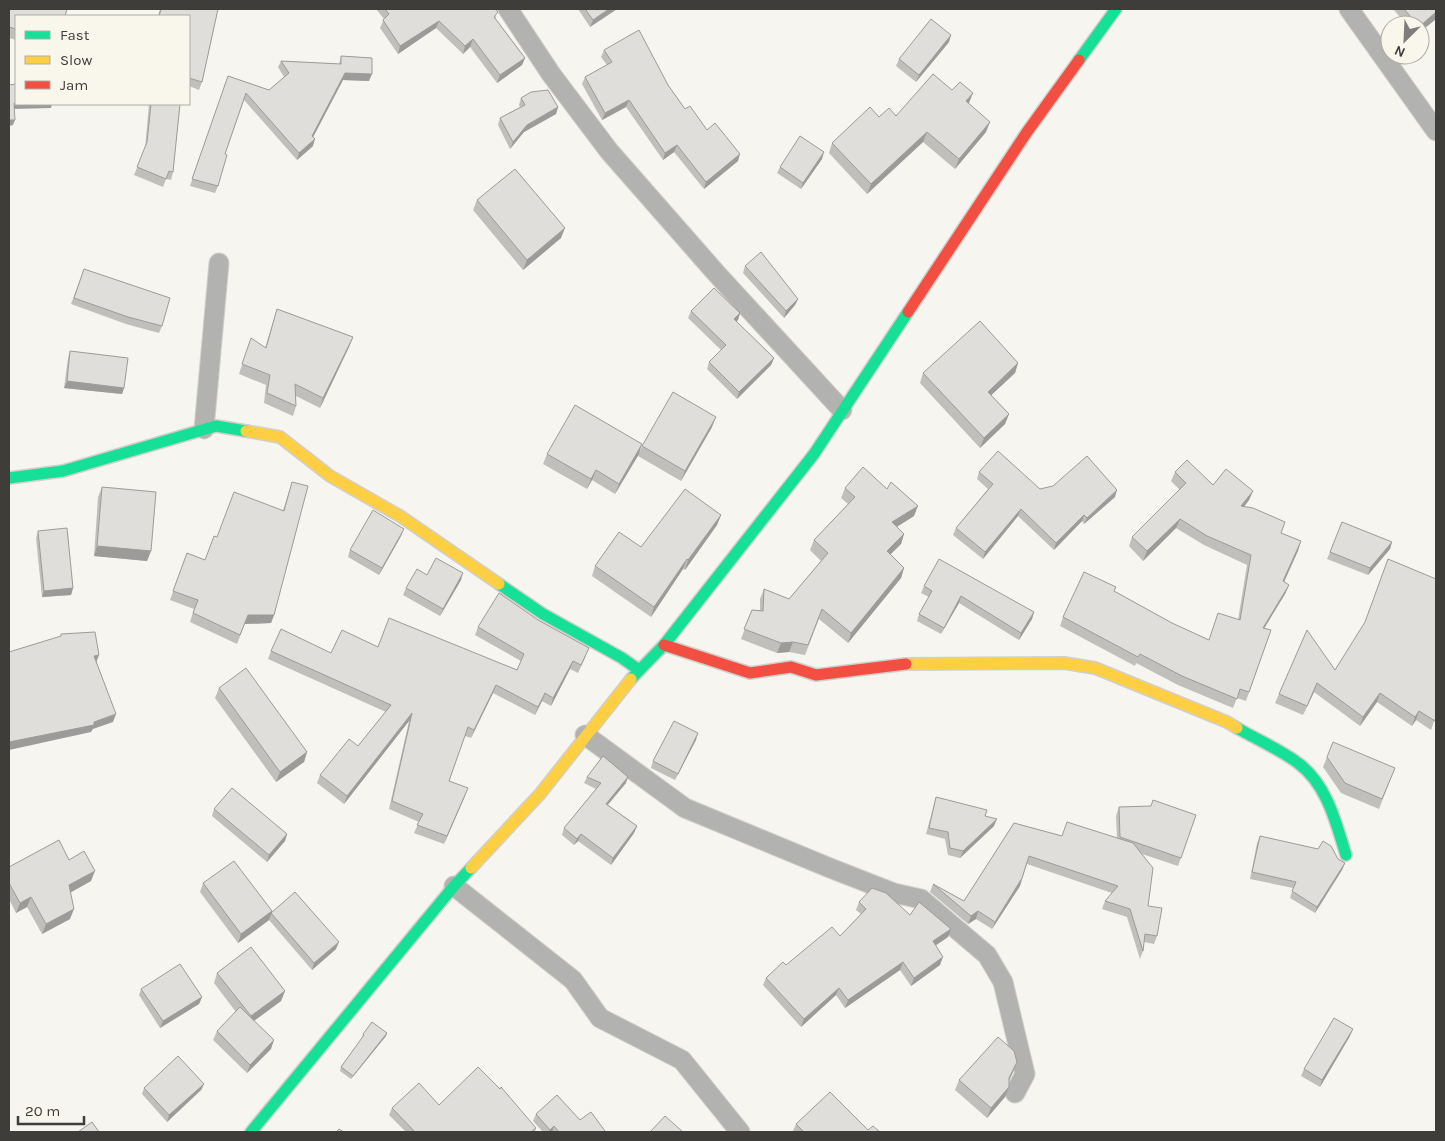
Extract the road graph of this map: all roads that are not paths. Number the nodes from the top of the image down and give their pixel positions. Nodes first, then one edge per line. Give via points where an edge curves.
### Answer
1 (508, 9) edge
2 (1116, 9) edge
3 (1349, 9) edge
4 (1436, 131) edge
5 (218, 263) dead end
6 (842, 410) junction
7 (204, 429) junction
8 (9, 478) edge
9 (664, 645) junction
10 (639, 670) junction
11 (586, 735) junction
12 (1346, 855) dead end
13 (454, 886) junction
14 (1015, 1093) dead end
15 (251, 1132) edge
16 (740, 1132) edge

1 - 6 street via 609,152
2 - 6 street via 1027,132
3 - 4 street
5 - 7 street
6 - 9 street via 814,454
7 - 8 street via 63,471
7 - 10 street via 216,426 280,437 330,476 400,516 543,614
9 - 10 street
9 - 12 street via 750,673 792,667 816,675 910,663 1056,662 1095,668 1227,722 1299,763 1317,783 1330,805
10 - 11 street
11 - 13 street via 540,794
11 - 14 street via 686,808 894,893 921,899 987,956 1003,982 1026,1074
13 - 15 street
13 - 16 street via 573,980 600,1018 682,1060

